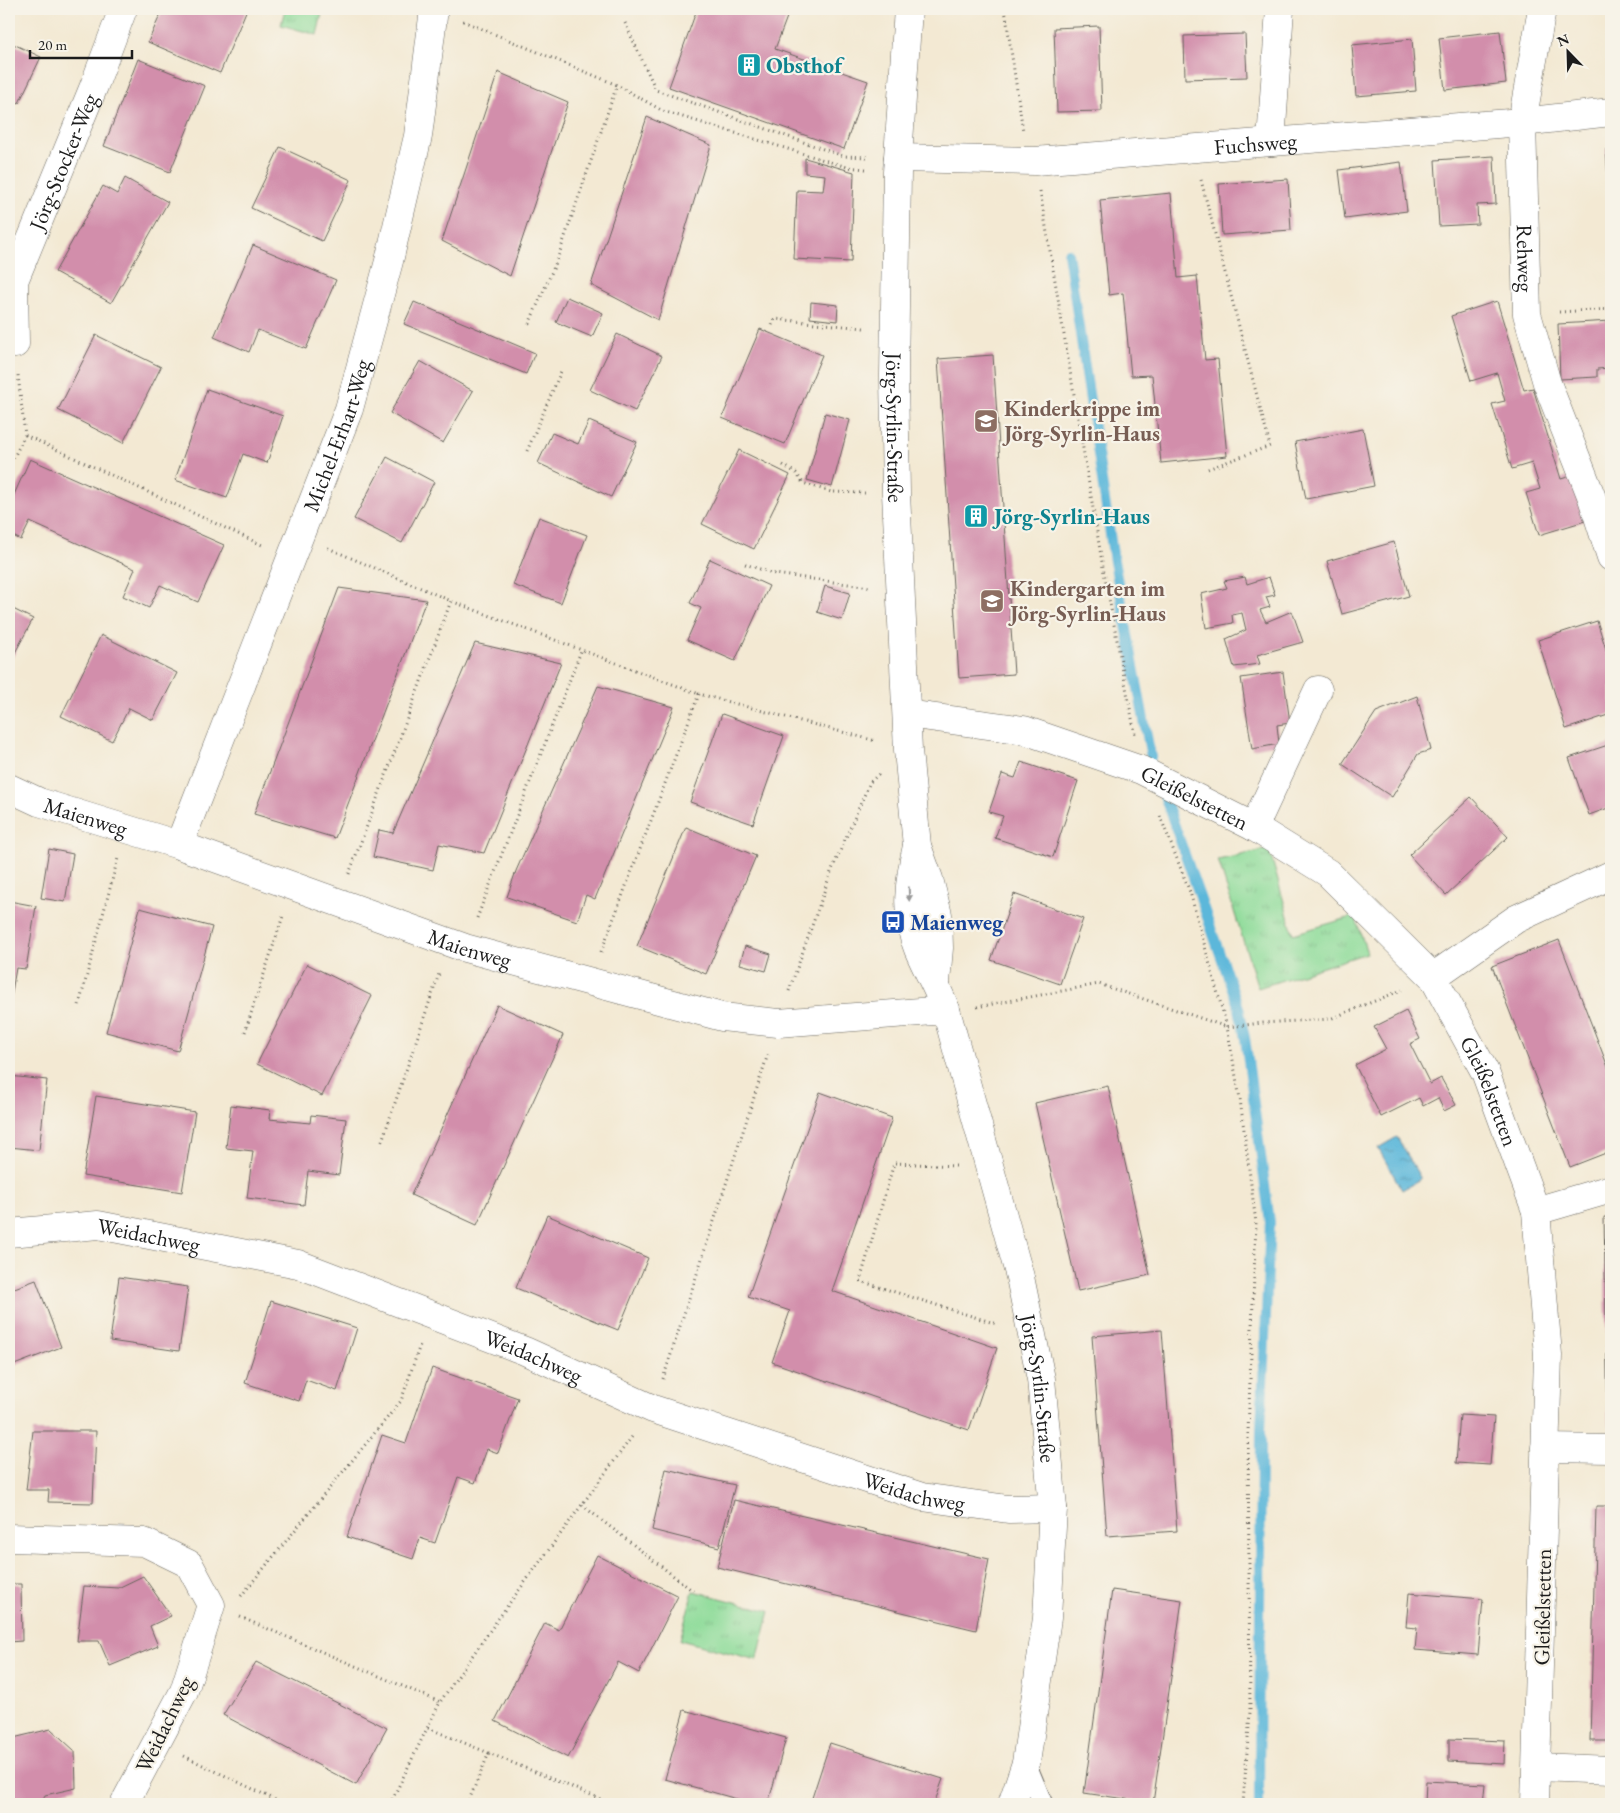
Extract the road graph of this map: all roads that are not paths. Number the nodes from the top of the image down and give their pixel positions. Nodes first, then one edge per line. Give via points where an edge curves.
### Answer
1 (122, 9) edge
2 (434, 9) edge
3 (908, 9) edge
4 (1280, 9) edge
5 (1542, 9) edge
6 (1611, 112) edge
7 (1522, 122) junction
8 (1271, 142) junction
9 (898, 165) junction
10 (15, 344) road end
11 (1602, 498) edge
12 (1611, 557) edge
13 (1318, 690) dead end
14 (907, 714) junction
15 (9, 788) edge
16 (1254, 827) junction
17 (180, 846) junction
18 (1611, 875) edge
19 (1433, 977) junction
20 (946, 1010) junction
21 (1611, 1189) edge
22 (1536, 1211) junction
23 (9, 1233) edge
24 (1545, 1448) junction
25 (1611, 1449) edge
26 (1053, 1508) junction
27 (9, 1538) edge
28 (1026, 1763) junction
29 (1538, 1767) junction
30 (1611, 1770) edge
31 (124, 1804) edge
32 (1012, 1804) edge
33 (1043, 1804) edge
34 (1535, 1804) edge

1 - 10 street, Jörg-Stocker-Weg via 14,281
2 - 17 street, Michel-Erhart-Weg via 418,136 389,261 349,408
3 - 9 street, Jörg-Syrlin-Straße
4 - 8 street
5 - 7 street, Rehweg
6 - 7 street, Fuchsweg
7 - 8 street, Fuchsweg
7 - 11 street, Rehweg via 1527,314 1547,383
8 - 9 street, Fuchsweg via 1031,161
9 - 14 street, Jörg-Syrlin-Straße via 896,494
11 - 12 street, Rehweg
13 - 16 street
14 - 16 street, Gleißelstetten via 1024,730 1141,770
14 - 20 street, Jörg-Syrlin-Straße via 916,846 930,879 938,915 940,948 936,982
15 - 17 street, Maienweg via 39,802
16 - 19 street, Gleißelstetten via 1328,873
17 - 20 street, Maienweg via 458,945 722,1017 778,1022
18 - 19 street via 1516,919
19 - 22 street, Gleißelstetten via 1485,1072
20 - 26 street, Jörg-Syrlin-Straße via 1020,1277 1041,1379
21 - 22 street
22 - 24 street, Gleißelstetten via 1548,1354
23 - 26 street, Weidachweg via 98,1225 298,1264 525,1351 653,1409 922,1497 1008,1509
24 - 25 street
24 - 29 street, Gleißelstetten
26 - 28 street, Jörg-Syrlin-Straße via 1047,1618
27 - 31 street, Weidachweg via 144,1542 189,1564 220,1609 184,1691
28 - 32 street, Jörg-Syrlin-Straße
28 - 33 lane
29 - 30 street
29 - 34 street, Gleißelstetten

